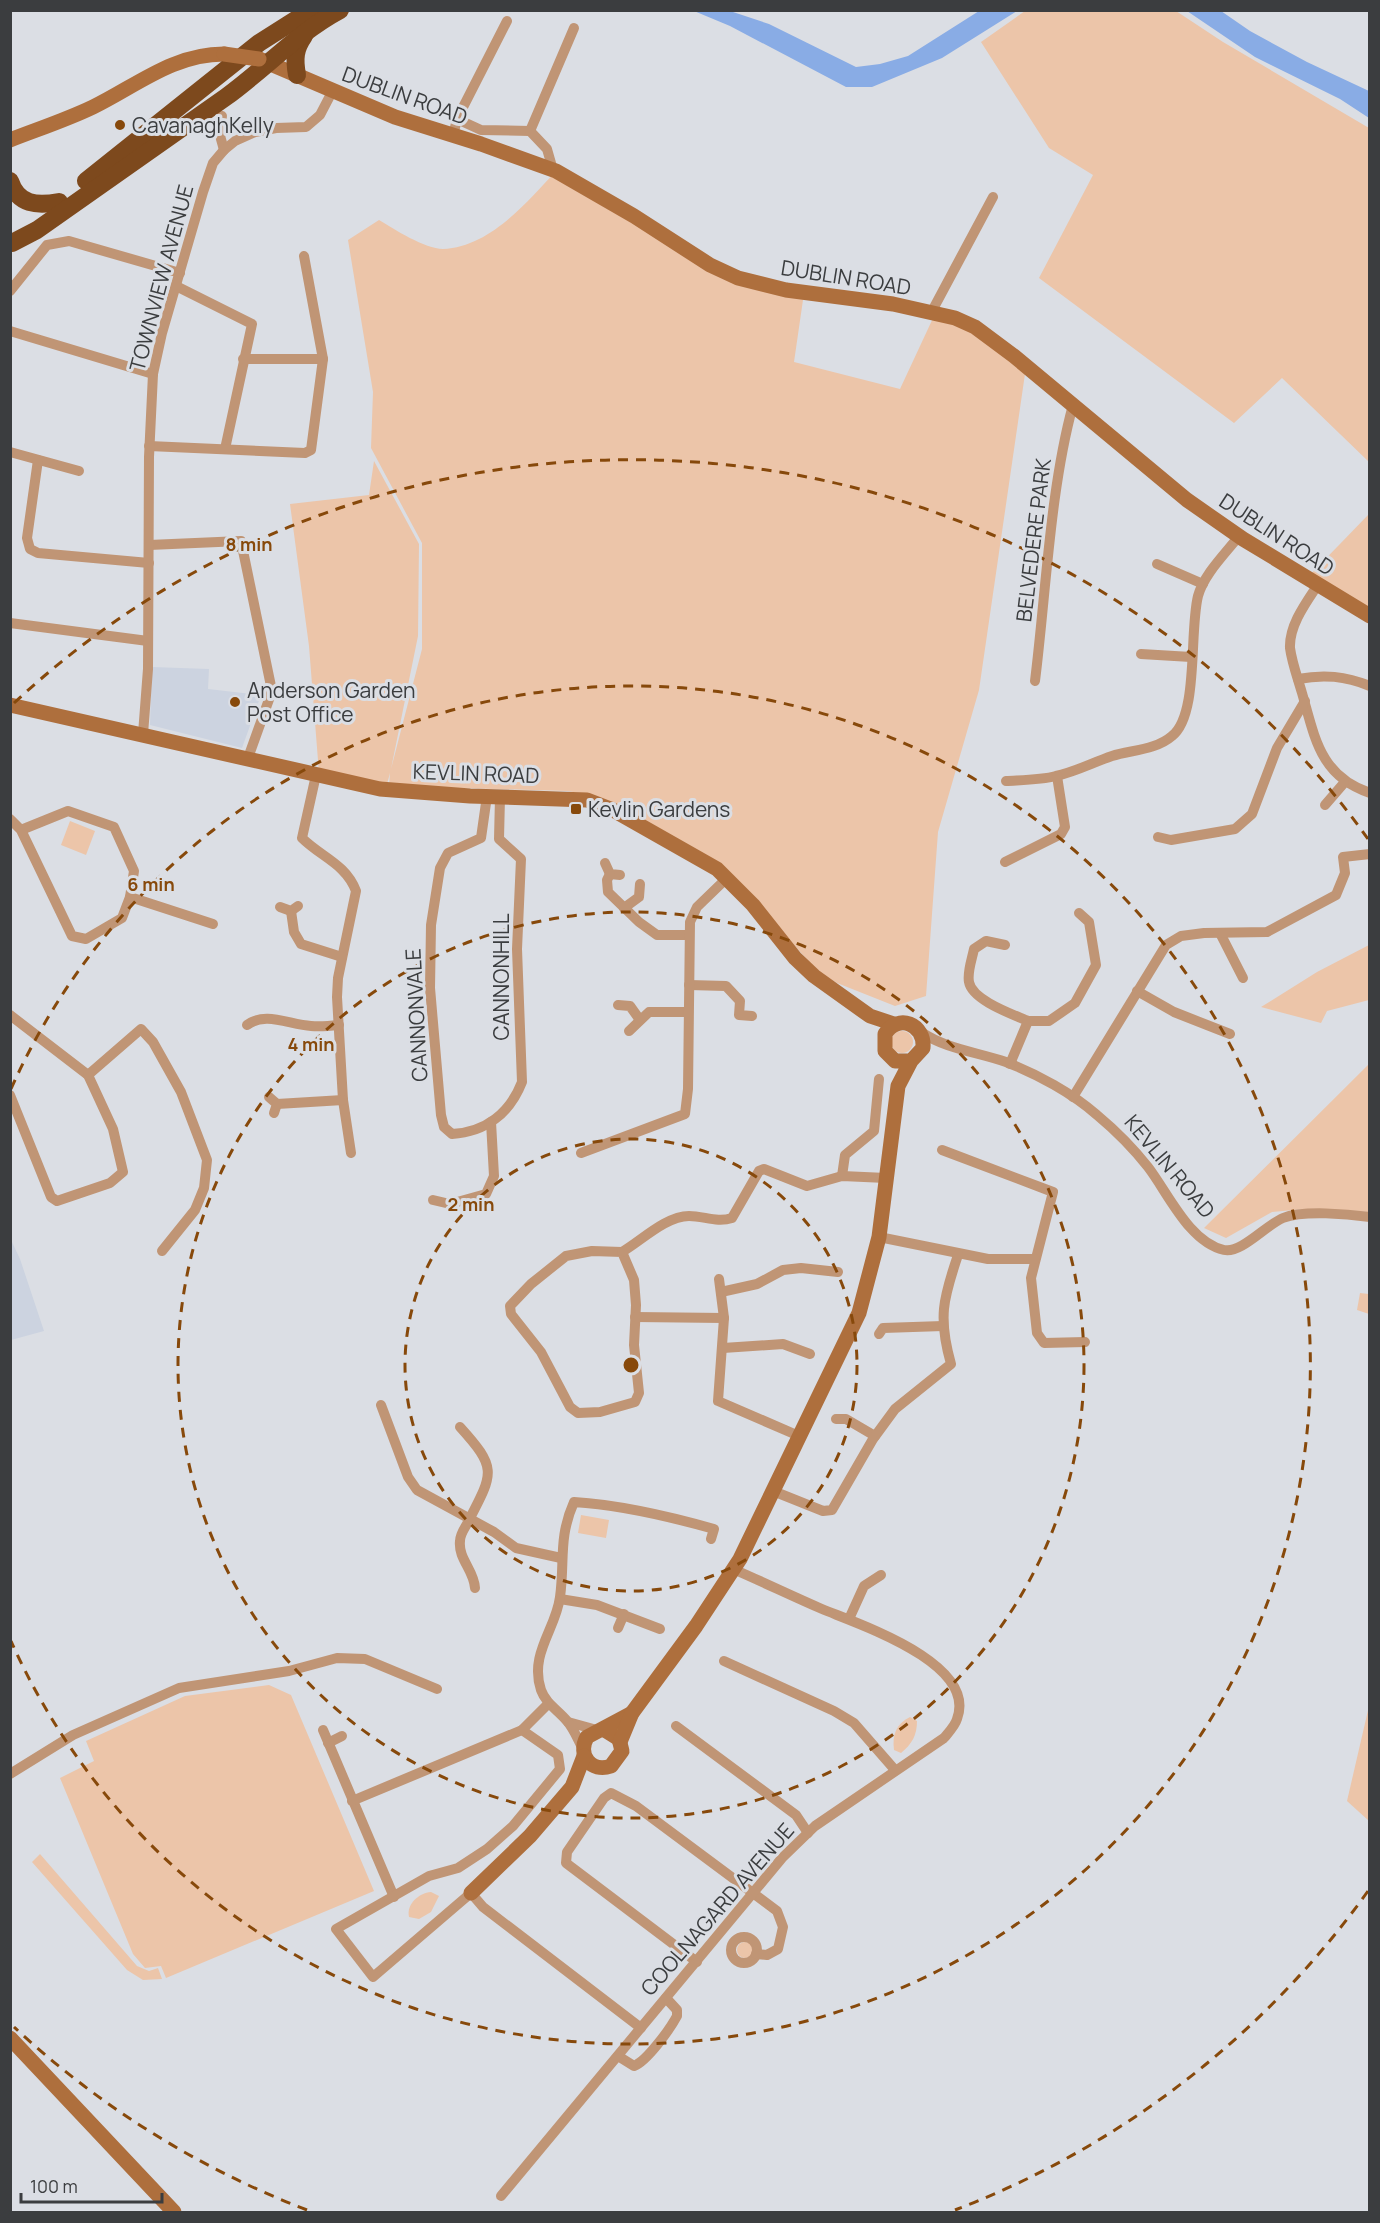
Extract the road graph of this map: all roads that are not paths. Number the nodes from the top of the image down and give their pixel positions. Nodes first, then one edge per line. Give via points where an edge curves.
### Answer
1 (311, 10) edge
2 (340, 10) edge
3 (507, 21) dead end
4 (574, 28) dead end
5 (309, 29) junction
6 (263, 61) junction
7 (297, 75) junction
8 (332, 92) junction
9 (222, 116) dead end
10 (457, 119) junction
11 (530, 131) junction
12 (453, 136) junction
13 (10, 140) edge
14 (224, 150) junction
15 (553, 170) junction
16 (10, 181) edge
17 (993, 197) dead end
18 (59, 202) junction
19 (11, 244) edge
20 (304, 256) dead end
21 (180, 273) junction
22 (176, 286) junction
23 (10, 291) edge
24 (931, 313) junction
25 (10, 332) edge
26 (243, 359) junction
27 (323, 359) junction
28 (153, 374) junction
29 (1073, 405) junction
30 (149, 446) junction
31 (225, 449) junction
32 (10, 452) edge
33 (38, 460) junction
34 (80, 471) dead end
35 (1239, 536) junction
36 (149, 545) junction
37 (149, 563) junction
38 (1157, 564) dead end
39 (1203, 584) junction
40 (1317, 586) junction
41 (1370, 616) edge
42 (10, 623) edge
43 (148, 640) junction
44 (1141, 654) dead end
45 (1191, 657) junction
46 (1299, 679) junction
47 (1035, 681) dead end
48 (1370, 686) edge
49 (1305, 701) junction
50 (10, 705) edge
51 (143, 734) junction
52 (248, 758) junction
53 (316, 775) junction
54 (1057, 776) junction
55 (1006, 781) dead end
56 (1344, 783) junction
57 (1370, 793) edge
58 (493, 796) junction
59 (1325, 805) dead end
60 (10, 819) edge
61 (21, 830) junction
62 (1158, 837) dead end
63 (1370, 855) edge
64 (1005, 862) dead end
65 (605, 863) dead end
66 (727, 878) junction
67 (640, 884) dead end
68 (130, 897) junction
69 (290, 908) dead end
70 (624, 908) junction
71 (1079, 914) dead end
72 (213, 924) dead end
73 (1220, 933) junction
74 (688, 935) junction
75 (1005, 945) dead end
76 (342, 957) junction
77 (1243, 978) dead end
78 (689, 985) junction
79 (1137, 991) junction
80 (618, 1005) dead end
81 (688, 1012) junction
82 (10, 1015) edge
83 (752, 1016) dead end
84 (870, 1016) junction
85 (251, 1018) dead end
86 (640, 1020) junction
87 (1028, 1021) junction
88 (894, 1024) junction
89 (339, 1025) junction
90 (629, 1031) dead end
91 (921, 1032) junction
92 (1230, 1034) dead end
93 (883, 1040) junction
94 (944, 1044) junction
95 (923, 1048) junction
96 (891, 1059) junction
97 (911, 1061) junction
98 (1010, 1064) junction
99 (88, 1074) junction
100 (879, 1079) dead end
101 (898, 1086) junction
102 (10, 1095) edge
103 (1073, 1097) junction
104 (343, 1100) junction
105 (273, 1105) dead end
106 (491, 1122) junction
107 (462, 1133) joint
108 (942, 1150) dead end
109 (351, 1153) dead end
110 (581, 1153) dead end
111 (842, 1176) junction
112 (886, 1178) junction
113 (433, 1200) dead end
114 (1370, 1217) edge
115 (879, 1237) junction
116 (162, 1251) dead end
117 (622, 1252) junction
118 (958, 1255) junction
119 (1035, 1259) junction
120 (838, 1272) dead end
121 (719, 1279) dead end
122 (722, 1292) junction
123 (635, 1317) junction
124 (724, 1318) junction
125 (943, 1326) junction
126 (879, 1334) dead end
127 (1085, 1342) dead end
128 (723, 1348) junction
129 (810, 1354) dead end
130 (381, 1405) dead end
131 (836, 1419) dead end
132 (460, 1427) dead end
133 (799, 1436) junction
134 (876, 1436) junction
135 (773, 1491) junction
136 (470, 1520) junction
137 (711, 1539) dead end
138 (561, 1558) junction
139 (733, 1569) junction
140 (881, 1575) dead end
141 (475, 1588) dead end
142 (560, 1599) junction
143 (624, 1614) junction
144 (849, 1619) junction
145 (618, 1629) dead end
146 (660, 1629) dead end
147 (724, 1660) dead end
148 (437, 1689) dead end
149 (548, 1704) junction
150 (632, 1713) junction
151 (568, 1722) junction
152 (676, 1726) dead end
153 (323, 1730) dead end
154 (522, 1730) junction
155 (600, 1730) junction
156 (342, 1736) dead end
157 (620, 1742) junction
158 (328, 1743) junction
159 (583, 1753) junction
160 (605, 1768) junction
161 (896, 1770) junction
162 (10, 1774) edge
163 (572, 1787) junction
164 (352, 1801) junction
165 (808, 1833) junction
166 (471, 1893) junction
167 (754, 1893) junction
168 (394, 1897) junction
169 (756, 1954) dead end
170 (697, 1962) junction
171 (666, 1998) junction
172 (641, 2028) junction
173 (10, 2038) edge
174 (618, 2056) junction
175 (501, 2196) dead end
176 (174, 2212) edge

1 - 18 highway via 259,43
2 - 5 highway
3 - 10 street
4 - 11 street
5 - 6 highway
5 - 7 highway via 296,47
6 - 7 street, DUBLIN ROAD
6 - 13 street, DUBLIN ROAD, bridge via 224,54 196,56 169,65 93,107
6 - 19 highway via 251,79 64,212
7 - 8 street, DUBLIN ROAD
8 - 12 street, DUBLIN ROAD
8 - 14 street, TOWNVIEW AVENUE via 320,115 306,127 255,132
9 - 14 street via 219,132
10 - 11 street via 481,130
10 - 12 street
11 - 15 street via 547,149
12 - 15 street, DUBLIN ROAD
14 - 21 street, TOWNVIEW AVENUE via 210,173
15 - 24 street, DUBLIN ROAD via 738,278 786,290
16 - 18 highway via 22,200 39,205
17 - 24 street
18 - 19 highway
20 - 27 street
21 - 22 street, TOWNVIEW AVENUE
21 - 23 street via 69,241 47,245
22 - 26 street via 250,321
22 - 28 street, TOWNVIEW AVENUE
24 - 29 street, DUBLIN ROAD via 975,327
25 - 28 street
26 - 27 street
26 - 31 street
27 - 31 street via 311,450 305,453
28 - 30 street, TOWNVIEW AVENUE
29 - 35 street, DUBLIN ROAD via 1187,500
29 - 47 street, BELVEDERE PARK via 1060,474
30 - 31 street
30 - 36 street, TOWNVIEW AVENUE
32 - 33 street
33 - 34 street
33 - 37 street via 27,538 30,549 38,553
35 - 39 street
35 - 40 street, DUBLIN ROAD
36 - 37 street, TOWNVIEW AVENUE
36 - 52 street via 241,541 272,691
37 - 43 street, TOWNVIEW AVENUE
38 - 39 street
39 - 45 street via 1194,618
40 - 41 street, DUBLIN ROAD
40 - 46 street via 1294,626 1290,648
42 - 43 street
43 - 51 street, TOWNVIEW AVENUE
44 - 45 street
45 - 54 street via 1188,710 1170,739
46 - 48 street via 1342,677
46 - 49 street
49 - 56 street via 1317,745
49 - 62 street via 1277,748 1252,814 1235,829 1171,840
50 - 51 street, KEVLIN ROAD
51 - 52 street, KEVLIN ROAD
52 - 53 street, KEVLIN ROAD
53 - 58 street, KEVLIN ROAD via 392,791
53 - 76 street via 302,838 338,864 351,877 356,891
54 - 55 street
54 - 64 street via 1065,827 1060,834
56 - 57 street
56 - 59 street
58 - 66 street, KEVLIN ROAD via 587,800 613,810
58 - 106 street, CANNONHILL via 499,839 521,860 517,949 522,1082 515,1100
58 - 107 street, CANNONVALE via 481,838 448,853 440,868 431,925 430,988 441,1115 447,1131
60 - 61 street
61 - 68 street via 68,812 114,827 134,871
61 - 68 street via 72,936 86,939 122,918
63 - 73 street via 1343,857 1345,873 1336,895 1267,932
65 - 70 street via 615,874 607,880 608,892
66 - 74 street via 697,907
66 - 84 street, KEVLIN ROAD via 795,958
67 - 70 street via 639,897
68 - 72 street
69 - 76 street via 294,932 301,944
70 - 74 street via 657,934
71 - 87 street via 1089,922 1096,965 1075,1003 1049,1021
73 - 77 street
73 - 79 street via 1181,936 1166,945
74 - 78 street
75 - 87 street via 986,941 974,949 969,984 972,992
76 - 89 street via 337,997
78 - 81 street
78 - 83 street via 726,986 740,1000 739,1016
79 - 92 street via 1174,1012
79 - 103 street
80 - 86 street via 630,1005
81 - 86 street via 649,1012
81 - 110 street via 685,1114
82 - 99 street
84 - 88 street, KEVLIN ROAD
84 - 93 street, KEVLIN ROAD
85 - 89 street via 310,1026
86 - 90 street
87 - 98 street
88 - 91 street via 910,1023
88 - 93 street
89 - 104 street
91 - 94 street, KEVLIN ROAD
91 - 95 street
93 - 96 street
94 - 95 street, KEVLIN ROAD
94 - 98 street, KEVLIN ROAD
95 - 97 street
96 - 97 street
96 - 101 street
97 - 101 street
98 - 103 street, KEVLIN ROAD
99 - 102 street via 113,1130 123,1172 110,1183 57,1202 51,1197
99 - 116 street via 141,1029 153,1042 181,1092 207,1160 204,1188 195,1210
100 - 111 street via 874,1131 845,1155
101 - 112 street
103 - 114 street, KEVLIN ROAD via 1097,1114 1149,1168 1200,1236 1220,1248 1230,1251 1241,1247 1284,1218
104 - 105 street
104 - 109 street
106 - 107 street, CANNONHILL via 485,1128
106 - 113 street via 494,1176 486,1194 450,1204
108 - 119 street via 1053,1192
111 - 112 street
111 - 117 street via 807,1186 764,1169 759,1171 732,1218 724,1221 688,1216 673,1220
112 - 115 street
115 - 118 street
115 - 133 street via 859,1312
117 - 123 street via 634,1280
117 - 123 street via 592,1251 566,1256 510,1306 511,1314 540,1352 570,1407 578,1413 600,1412 635,1402 639,1393
118 - 119 street
118 - 125 street via 946,1289
119 - 127 street via 1031,1278 1037,1333 1044,1343
120 - 122 street via 783,1270 757,1284
121 - 122 street
122 - 124 street
123 - 124 street
124 - 128 street
125 - 126 street via 883,1328
125 - 134 street via 951,1364 895,1409
128 - 129 street via 783,1344
128 - 133 street via 718,1401
130 - 136 street via 408,1477 417,1490
131 - 134 street via 846,1419
132 - 136 street via 477,1446 490,1478
133 - 135 street
134 - 135 street via 832,1510 823,1511
135 - 139 street
136 - 138 street via 516,1548
136 - 141 street via 460,1536 459,1551 474,1577
137 - 138 street via 714,1529 607,1504 574,1502
138 - 142 street
139 - 144 street, COOLNAGARD AVENUE
139 - 150 street
140 - 144 street via 864,1586
142 - 143 street
142 - 149 street via 544,1638 538,1666
143 - 145 street
143 - 146 street
144 - 161 street, COOLNAGARD AVENUE via 929,1659 953,1686 959,1703 958,1719 944,1738
147 - 161 street via 854,1723
148 - 162 street via 365,1659 346,1658 179,1688 73,1735
149 - 151 street
149 - 154 street
150 - 155 street
150 - 157 street
151 - 155 street
151 - 159 street
152 - 165 street via 796,1815
153 - 158 street
154 - 164 street
154 - 168 street via 558,1755 560,1769 513,1826 487,1849 458,1868 429,1876
155 - 157 street via 615,1734
155 - 159 street via 587,1737
156 - 158 street
157 - 160 street via 620,1757
158 - 164 street
159 - 160 street via 592,1766
159 - 163 street
160 - 163 street
161 - 165 street, COOLNAGARD AVENUE
163 - 166 street via 530,1836
164 - 168 street
165 - 167 street, COOLNAGARD AVENUE
166 - 168 street via 373,1977 336,1929
166 - 172 street via 483,1907
167 - 169 street via 777,1911 783,1927 778,1949 767,1955
167 - 170 street, COOLNAGARD AVENUE
167 - 170 street via 636,1806 617,1794 604,1798 567,1852 566,1863
170 - 171 street, COOLNAGARD AVENUE
171 - 172 street, COOLNAGARD AVENUE
171 - 174 street via 677,2010 677,2016 647,2055 634,2066
172 - 174 street, COOLNAGARD AVENUE
173 - 176 street
174 - 175 street, COOLNAGARD AVENUE

